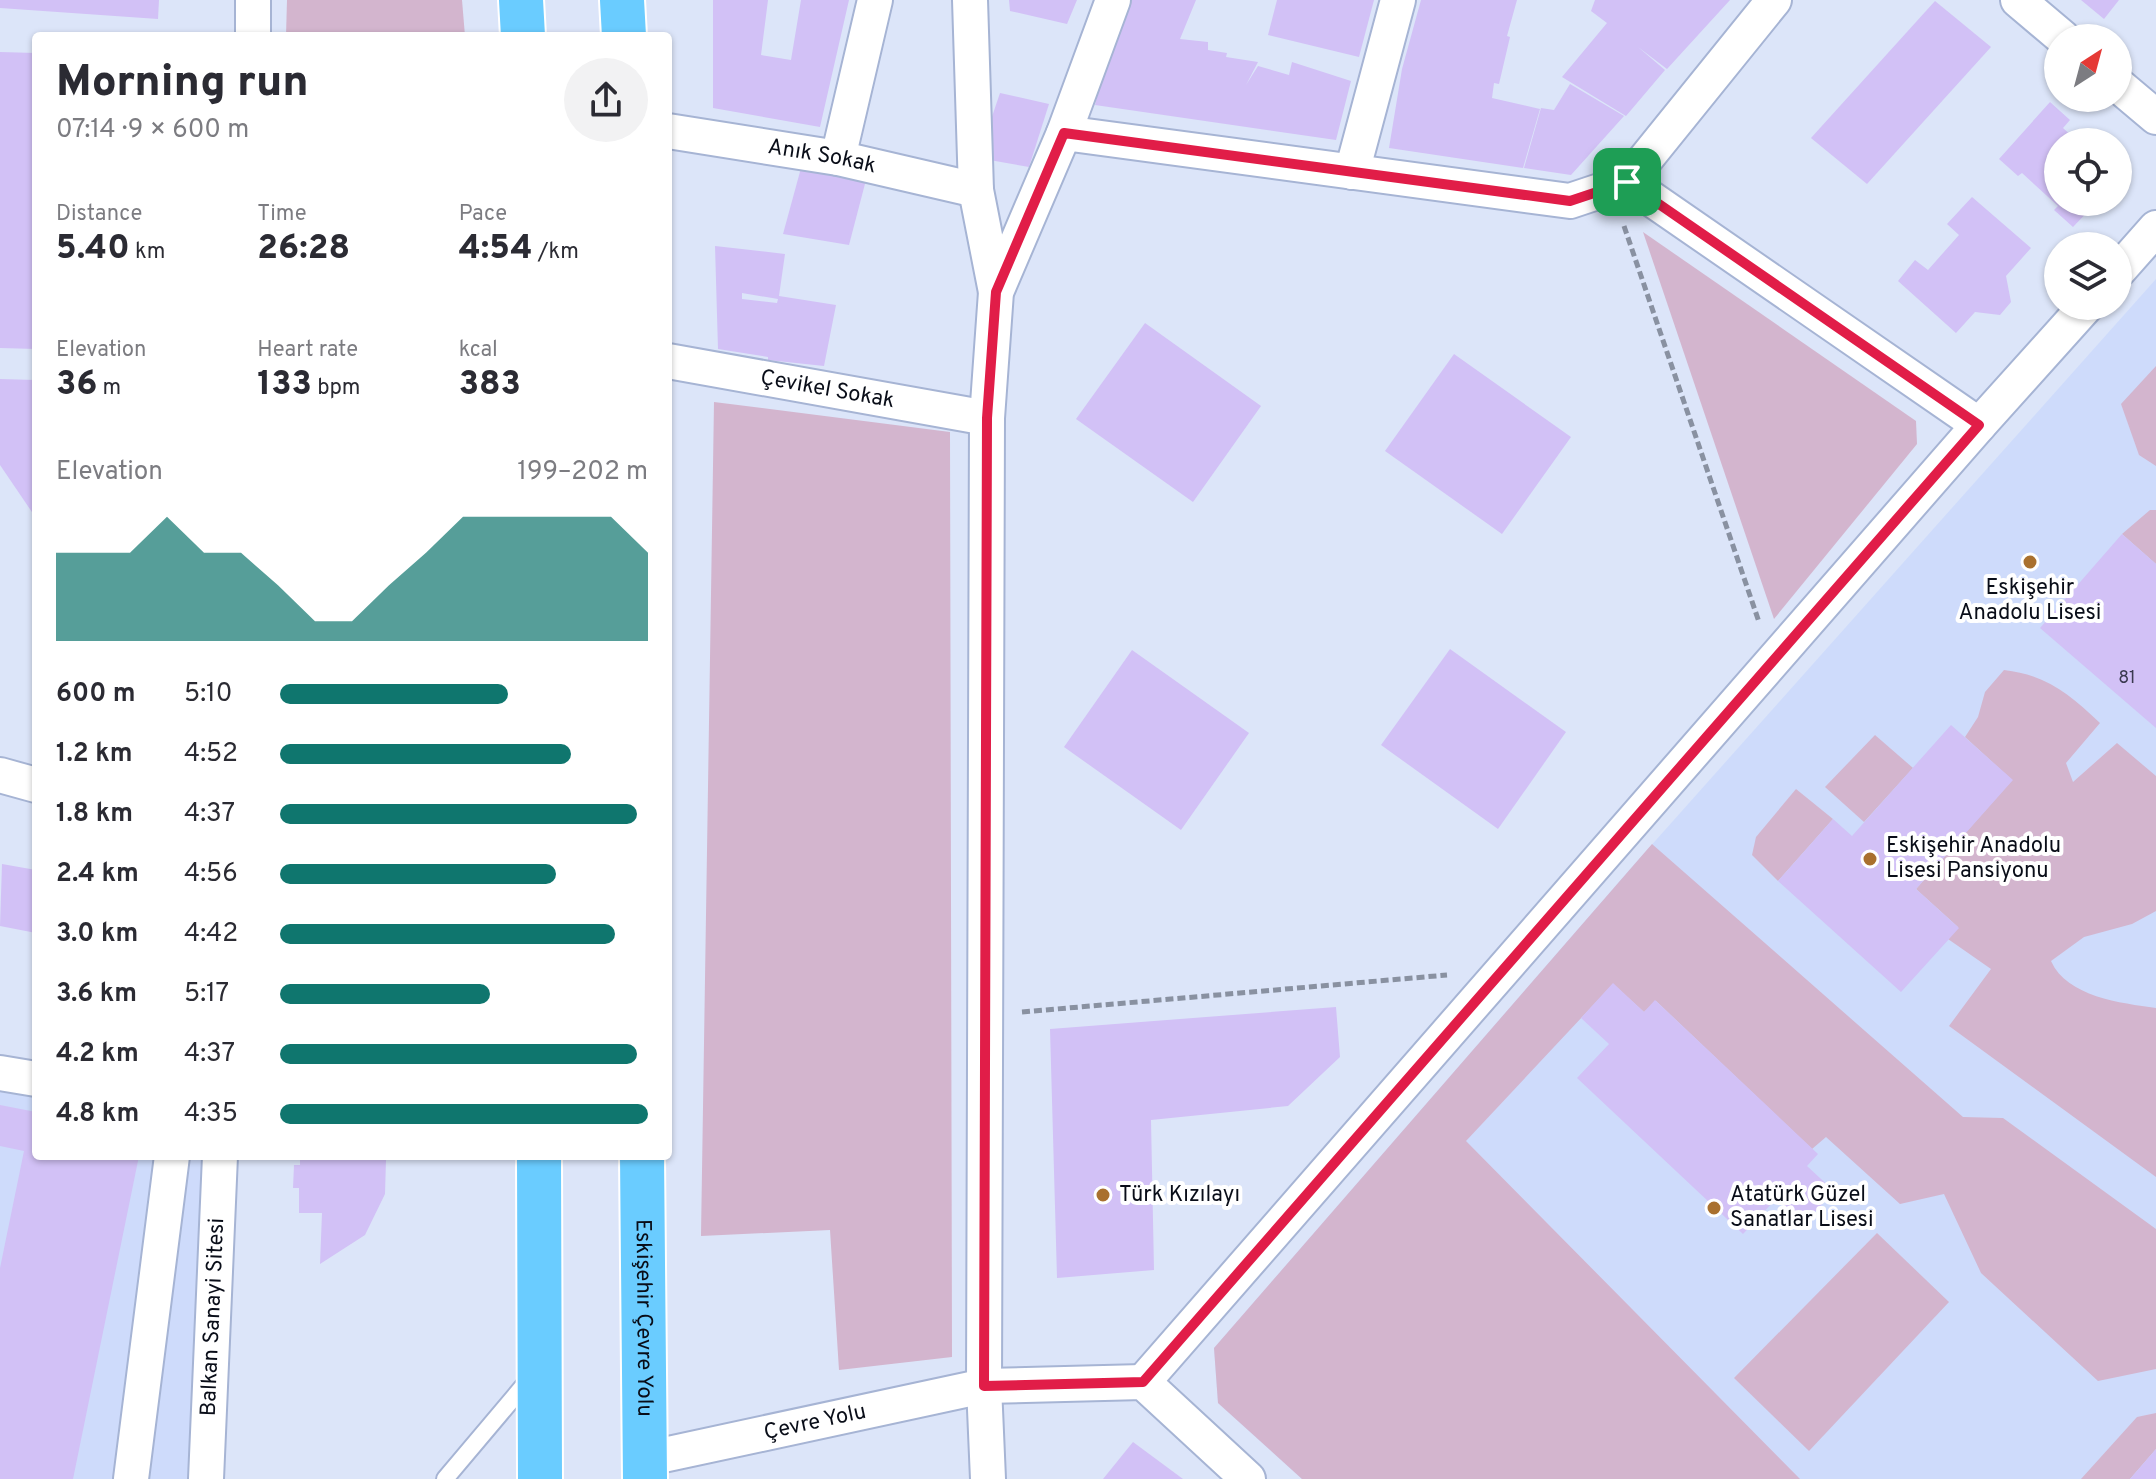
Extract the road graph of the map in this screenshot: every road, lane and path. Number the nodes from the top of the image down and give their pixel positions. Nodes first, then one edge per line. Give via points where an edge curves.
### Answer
1 (253, 0) edge
2 (521, 0) edge
3 (622, 0) edge
4 (875, 0) edge
5 (970, 0) edge
6 (1113, 0) edge
7 (1398, 0) edge
8 (1774, 0) edge
9 (2018, 0) edge
10 (2046, 24) edge
11 (253, 32) edge
12 (523, 32) edge
13 (624, 32) edge
14 (2132, 97) edge
15 (2156, 117) edge
16 (672, 132) edge
17 (1064, 133) junction
18 (838, 158) junction
19 (1352, 172) junction
20 (1619, 185) junction
21 (976, 190) junction
22 (2156, 228) edge
23 (2132, 255) edge
24 (996, 292) junction
25 (2073, 320) edge
26 (672, 362) edge
27 (987, 418) junction
28 (1979, 425) junction
29 (1772, 662) junction
30 (1503, 970) junction
31 (985, 1016) junction
32 (0, 1073) edge
33 (32, 1078) edge
34 (171, 1160) edge
35 (220, 1160) edge
36 (539, 1160) edge
37 (642, 1160) edge
38 (540, 1367) junction
39 (1143, 1382) junction
40 (984, 1386) junction
41 (645, 1469) edge
42 (131, 1479) edge
43 (206, 1479) edge
44 (445, 1479) edge
45 (540, 1479) edge
46 (988, 1479) edge
47 (1248, 1479) edge

1 - 11 street
2 - 12 highway
3 - 13 highway
4 - 18 street
5 - 21 street
6 - 17 street
7 - 19 street
8 - 20 street
9 - 10 street
14 - 15 street
16 - 18 street, Anık Sokak
17 - 19 street
17 - 24 street
18 - 21 street, Anık Sokak
19 - 20 street via 1570,201
20 - 28 street
20 - 29 path
21 - 24 street
22 - 23 street
24 - 27 street
25 - 28 street
26 - 27 street, Çevikel Sokak
27 - 31 street
28 - 29 street
29 - 30 street
30 - 31 path
30 - 39 street
31 - 40 street
32 - 33 street
34 - 42 street
35 - 43 street, Balkan Sanayi Sitesi
36 - 38 highway
37 - 41 highway, Eskişehir Çevre Yolu
38 - 44 lane
38 - 45 highway
39 - 40 street, Çevre Yolu
39 - 47 street
40 - 41 street, Çevre Yolu
40 - 46 street

